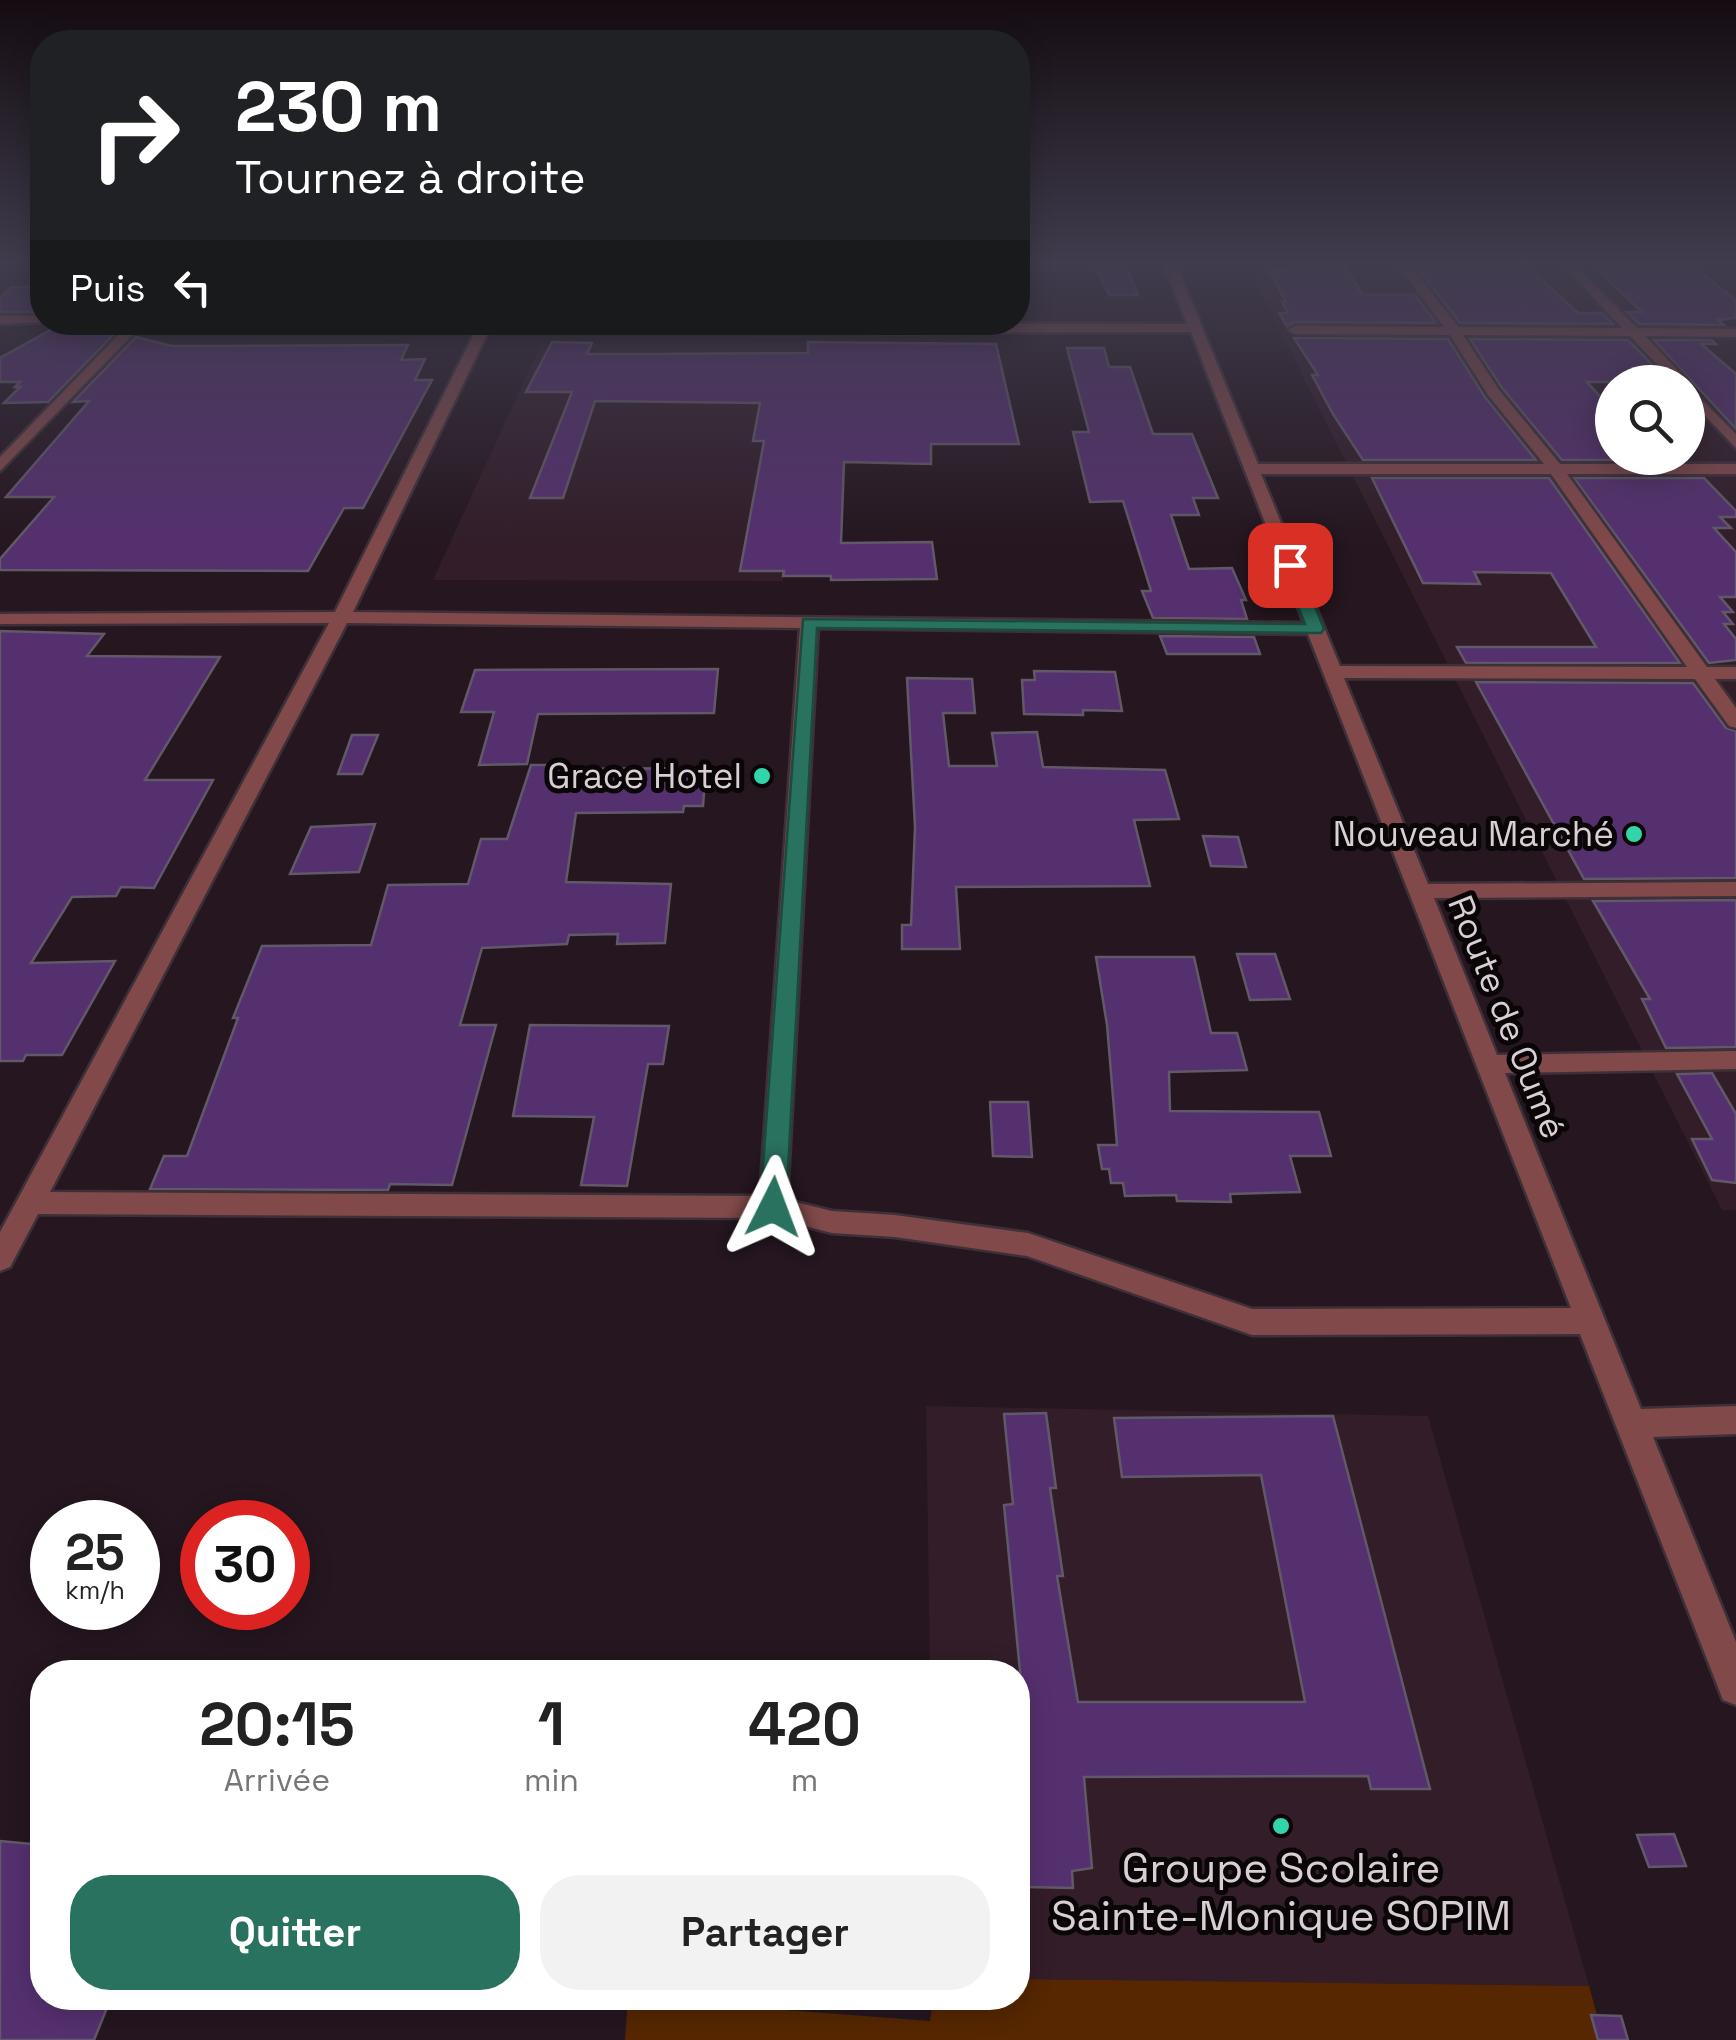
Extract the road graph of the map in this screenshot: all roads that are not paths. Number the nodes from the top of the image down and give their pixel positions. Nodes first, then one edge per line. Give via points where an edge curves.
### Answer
1 (107, 356) edge
2 (470, 356) edge
3 (1207, 356) edge
4 (1470, 356) edge
5 (1705, 409) edge
6 (1736, 443) edge
7 (0, 466) edge
8 (1252, 469) junction
9 (1556, 469) junction
10 (1736, 469) edge
11 (341, 617) junction
12 (0, 619) edge
13 (809, 623) junction
14 (1315, 629) junction
15 (1332, 672) junction
16 (1698, 673) junction
17 (1736, 673) edge
18 (1736, 722) edge
19 (1736, 890) edge
20 (1419, 891) junction
21 (1736, 1060) edge
22 (1488, 1064) junction
23 (33, 1203) junction
24 (773, 1207) junction
25 (0, 1260) edge
26 (1590, 1321) junction
27 (1736, 1420) edge
28 (1632, 1424) junction
29 (1736, 1687) edge

1 - 7 street
2 - 11 street
3 - 8 street, Route de Oumé
4 - 9 street
5 - 6 street
8 - 9 street
8 - 14 street, Route de Oumé
9 - 10 street
9 - 16 street
11 - 12 street
11 - 13 street
11 - 23 street
13 - 14 street
13 - 24 street
14 - 15 street, Route de Oumé
15 - 16 street
15 - 20 street, Route de Oumé
16 - 17 street
16 - 18 street
19 - 20 street
20 - 22 street, Route de Oumé
21 - 22 street
22 - 26 street, Route de Oumé
23 - 24 street
23 - 25 street
24 - 26 street via 832,1222 1028,1246 1252,1322
26 - 28 street, Route de Oumé
27 - 28 street
28 - 29 street, Route de Oumé

